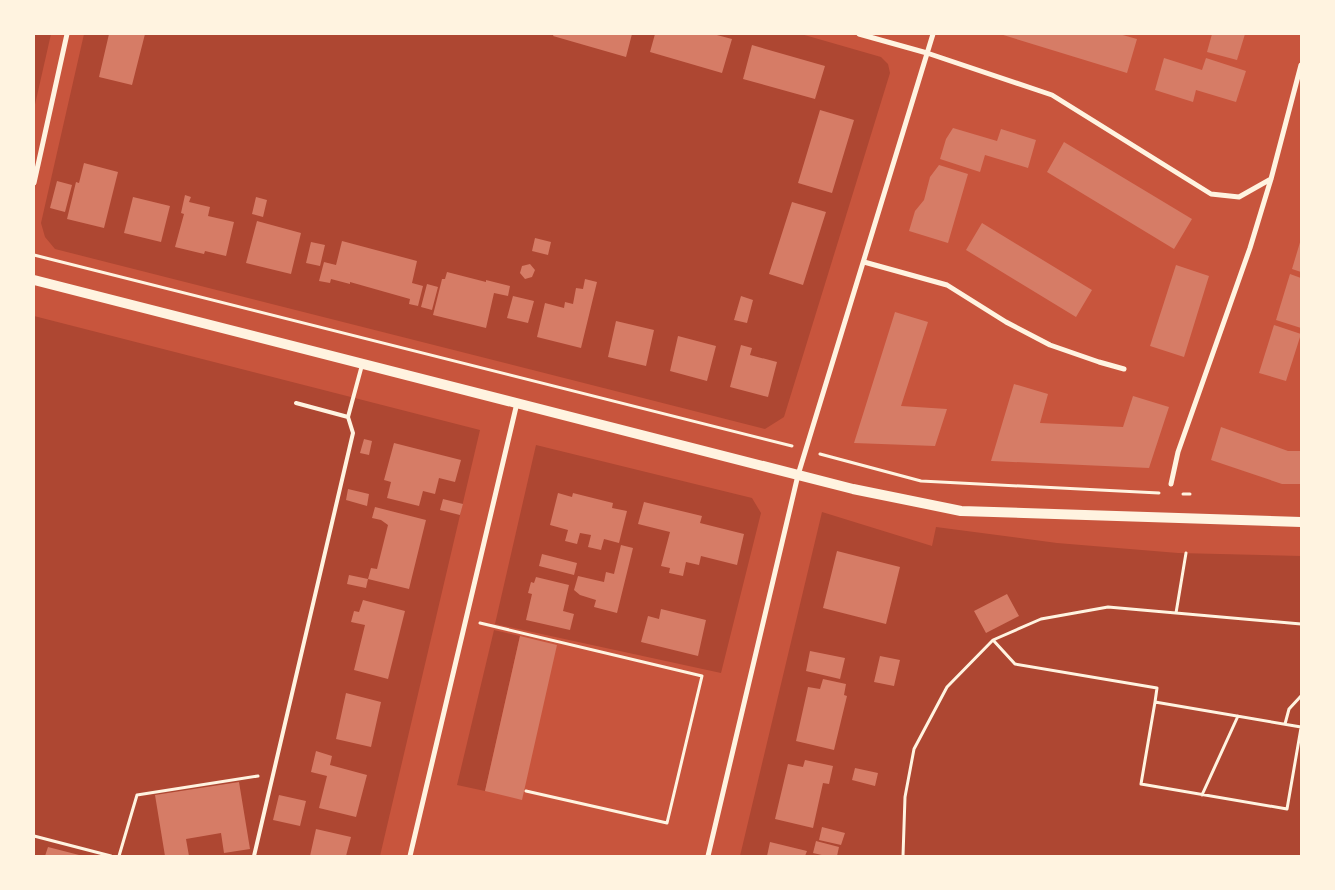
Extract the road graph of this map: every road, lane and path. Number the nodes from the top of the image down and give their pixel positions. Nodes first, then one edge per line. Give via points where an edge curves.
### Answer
1 (67, 34) edge
2 (859, 34) edge
3 (933, 34) edge
4 (927, 53) junction
5 (1301, 65) edge
6 (1271, 180) junction
7 (34, 183) edge
8 (34, 255) edge
9 (864, 262) junction
10 (34, 280) edge
11 (363, 363) junction
12 (1124, 369) dead end
13 (296, 403) dead end
14 (517, 403) junction
15 (348, 417) junction
16 (806, 450) junction
17 (798, 475) junction
18 (1171, 484) dead end
19 (1169, 493) dead end
20 (1176, 494) dead end
21 (1190, 494) dead end
22 (1301, 522) edge
23 (1186, 553) dead end
24 (1176, 613) junction
25 (465, 620) junction
26 (1301, 624) edge
27 (993, 640) junction
28 (1301, 696) edge
29 (1155, 702) junction
30 (1238, 716) junction
31 (1285, 724) junction
32 (1301, 727) edge
33 (273, 773) junction
34 (526, 791) dead end
35 (1202, 795) junction
36 (34, 836) edge
37 (112, 856) edge
38 (119, 856) edge
39 (254, 856) edge
40 (410, 856) edge
41 (708, 856) edge
42 (903, 856) edge

1 - 7 street
2 - 4 street
3 - 4 street
4 - 6 street via 1052,95 1211,194 1239,197
4 - 9 street
5 - 6 street
6 - 18 street via 1178,452
8 - 16 path
9 - 12 street via 947,285 1050,345
9 - 16 street
10 - 11 main road
11 - 14 main road
11 - 15 lane
13 - 15 lane
14 - 17 main road
14 - 25 street
15 - 33 lane via 353,433
16 - 17 street
16 - 19 path via 921,481
17 - 22 main road via 961,511
17 - 41 street
20 - 21 path
23 - 24 path
24 - 26 path
24 - 27 path via 1108,607 1041,619
25 - 34 path via 702,676 667,824
25 - 40 street
27 - 29 path via 1015,664 1157,688
27 - 42 path via 947,687 914,748 905,797
28 - 31 path via 1289,710
29 - 30 path
29 - 35 path via 1141,784
30 - 31 path
30 - 35 path
31 - 32 path
32 - 35 path via 1287,809
33 - 38 path via 136,795
33 - 39 lane
36 - 37 path

